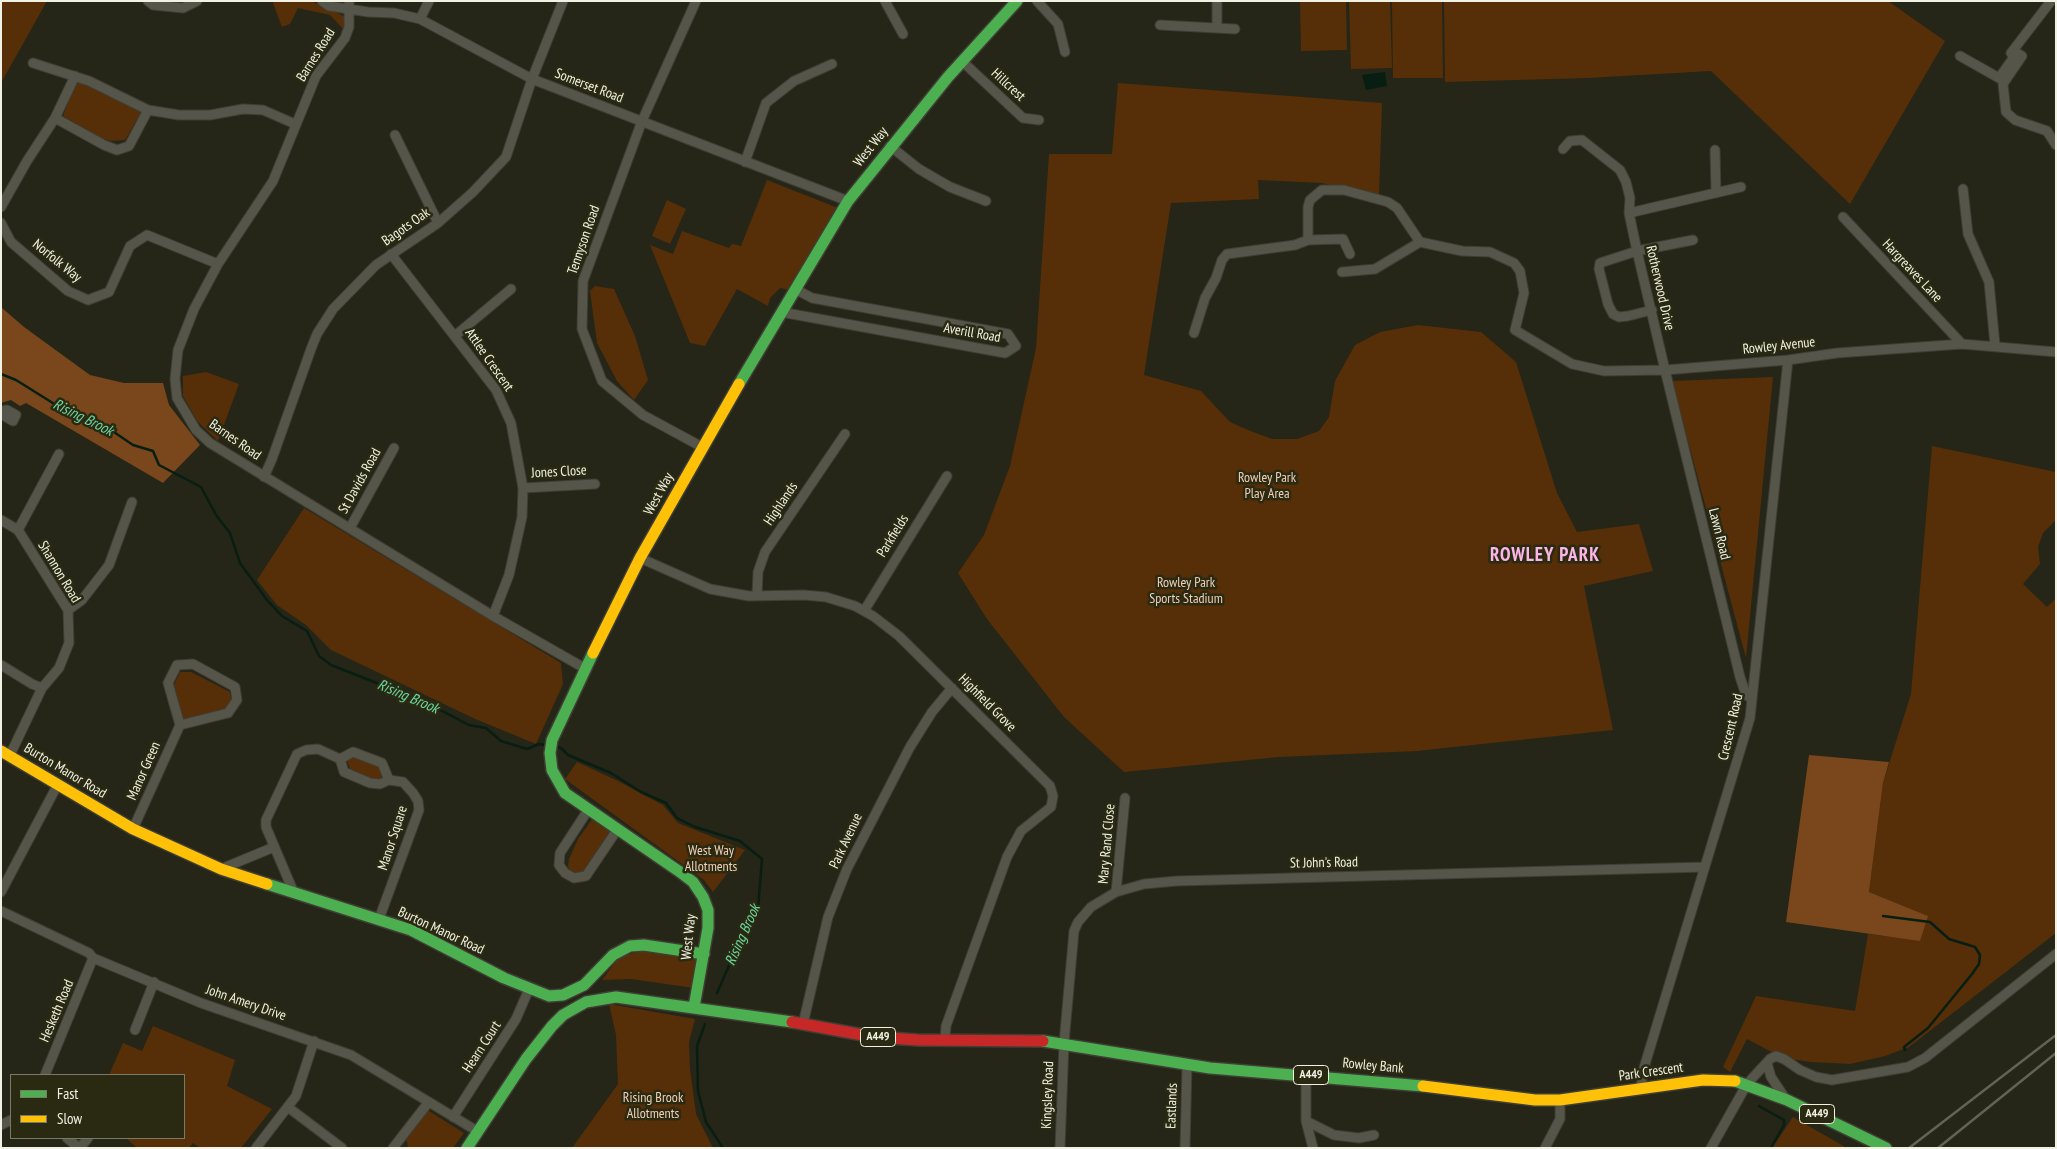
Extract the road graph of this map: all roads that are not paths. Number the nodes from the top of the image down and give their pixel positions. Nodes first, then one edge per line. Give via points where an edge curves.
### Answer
1 (148, 1) edge
2 (197, 1) edge
3 (322, 1) edge
4 (429, 1) edge
5 (563, 1) edge
6 (696, 1) edge
7 (884, 1) edge
8 (1017, 1) edge
9 (1037, 1) edge
10 (1217, 1) edge
11 (2051, 1) edge
12 (349, 5) edge
13 (420, 19) junction
14 (1160, 25) dead end
15 (1217, 28) junction
16 (1235, 29) dead end
17 (903, 34) dead end
18 (1065, 52) dead end
19 (2012, 52) junction
20 (1960, 56) dead end
21 (963, 62) junction
22 (34, 63) dead end
23 (832, 64) dead end
24 (75, 76) junction
25 (532, 79) junction
26 (148, 110) junction
27 (55, 118) junction
28 (1039, 120) dead end
29 (642, 121) junction
30 (295, 124) junction
31 (396, 134) dead end
32 (2056, 145) edge
33 (890, 146) junction
34 (1563, 149) dead end
35 (1715, 150) dead end
36 (745, 162) junction
37 (1741, 187) dead end
38 (1963, 189) dead end
39 (1716, 193) junction
40 (848, 201) junction
41 (986, 201) dead end
42 (1, 207) edge
43 (1629, 213) junction
44 (1843, 217) dead end
45 (1, 223) edge
46 (438, 223) junction
47 (1308, 240) junction
48 (1693, 240) dead end
49 (1420, 242) junction
50 (1637, 251) junction
51 (391, 254) junction
52 (1350, 254) dead end
53 (218, 264) junction
54 (1342, 272) dead end
55 (511, 289) dead end
56 (795, 289) junction
57 (1652, 310) junction
58 (782, 312) junction
59 (1194, 333) dead end
60 (456, 335) junction
61 (1962, 344) junction
62 (1995, 345) junction
63 (2056, 352) edge
64 (1788, 360) junction
65 (1665, 370) junction
66 (845, 434) dead end
67 (702, 446) junction
68 (394, 448) dead end
69 (59, 454) dead end
70 (947, 476) dead end
71 (264, 477) junction
72 (595, 484) dead end
73 (523, 488) junction
74 (132, 502) dead end
75 (1, 520) edge
76 (350, 528) junction
77 (18, 530) junction
78 (640, 558) junction
79 (757, 596) junction
80 (68, 610) junction
81 (864, 611) junction
82 (493, 616) junction
83 (1, 665) edge
84 (586, 669) junction
85 (42, 688) junction
86 (952, 688) junction
87 (1752, 699) junction
88 (180, 725) junction
89 (6, 753) edge
90 (340, 759) junction
91 (389, 780) junction
92 (58, 784) junction
93 (1125, 798) dead end
94 (588, 810) junction
95 (133, 829) junction
96 (617, 830) junction
97 (274, 847) junction
98 (1705, 867) junction
99 (221, 869) junction
100 (1, 892) edge
101 (1116, 892) junction
102 (294, 893) junction
103 (1, 911) edge
104 (379, 919) junction
105 (704, 954) junction
106 (2056, 954) edge
107 (93, 958) junction
108 (154, 982) junction
109 (529, 990) junction
110 (694, 1007) junction
111 (803, 1024) junction
112 (134, 1030) dead end
113 (945, 1040) junction
114 (314, 1041) junction
115 (1064, 1043) junction
116 (1767, 1063) junction
117 (1187, 1065) junction
118 (45, 1074) edge
119 (1306, 1074) junction
120 (1747, 1084) junction
121 (1641, 1088) junction
122 (1560, 1100) junction
123 (1787, 1100) junction
124 (428, 1103) junction
125 (289, 1108) junction
126 (453, 1117) junction
127 (1306, 1121) junction
128 (478, 1131) junction
129 (1374, 1135) dead end
130 (68, 1139) edge
131 (80, 1148) edge
132 (256, 1148) edge
133 (342, 1148) edge
134 (393, 1148) edge
135 (467, 1148) edge
136 (1060, 1148) edge
137 (1185, 1148) edge
138 (1313, 1148) edge
139 (1545, 1148) edge
140 (1711, 1148) edge
141 (1886, 1148) edge

1 - 2 street via 152,5 183,8
3 - 12 street, Somerset Road via 329,6
4 - 13 street
5 - 25 street, Bagots Oak
6 - 29 street, Tennyson Road
7 - 17 street
8 - 21 main road, West Way
9 - 18 street via 1058,24
10 - 15 street
11 - 19 street
12 - 13 street, Somerset Road via 368,12
12 - 30 street, Barnes Road via 349,27 345,38 316,76
13 - 25 street, Somerset Road
14 - 15 street
15 - 16 street
19 - 20 street via 2014,57 1999,78
19 - 32 street via 2022,56 2003,84 2006,112 2015,120 2047,131
21 - 28 street, Hillcrest via 1023,118
21 - 33 main road, West Way
22 - 24 street
23 - 36 street via 794,81 766,103
24 - 26 street
24 - 27 street
25 - 29 street, Somerset Road
25 - 46 street, Bagots Oak via 506,157
26 - 27 street via 129,146 123,150 104,145
26 - 30 street via 179,115 263,110
27 - 42 street
29 - 36 street, Somerset Road
29 - 67 street, Tennyson Road via 583,281 582,329 602,381 643,414
30 - 53 street, Barnes Road via 265,195
31 - 46 street
33 - 40 main road, West Way
33 - 41 street via 919,169 950,187
34 - 43 street, Rotherwood Drive via 1570,141 1582,140 1620,170 1630,198
35 - 39 street
36 - 40 street, Somerset Road
37 - 39 street
38 - 62 street via 1968,234 1988,282
39 - 43 street
40 - 56 main road, West Way
43 - 50 street, Rotherwood Drive
44 - 61 street, Hargreaves Lane
45 - 53 street, Norfolk Way via 11,242 68,291 88,300 109,292 130,246 148,235
46 - 51 street, Bagots Oak
47 - 49 street via 1310,200 1322,190 1332,188 1380,198 1397,208
47 - 52 street via 1343,239
47 - 59 street via 1295,245 1226,254 1205,298
48 - 50 street
49 - 54 street via 1375,269
49 - 65 street, Rowley Avenue via 1462,251 1490,252 1514,263 1520,270 1524,293 1515,330 1572,364 1604,371
50 - 57 street, Rotherwood Drive
50 - 57 street via 1600,263 1601,278 1613,314 1619,317
51 - 60 street, Attlee Crescent
51 - 71 street, Bagots Oak via 344,297 317,334
53 - 71 street, Barnes Road via 194,309 178,350 177,398 196,430 210,443
55 - 60 street
56 - 58 main road, West Way
56 - 58 street, Averill Road via 812,298 1008,334 1016,346 1004,353
57 - 65 street, Rotherwood Drive
58 - 67 main road, West Way
60 - 73 street, Attlee Crescent via 496,390 511,423
61 - 62 street, Rowley Avenue
61 - 64 street, Rowley Avenue
62 - 63 street, Rowley Avenue
64 - 65 street, Rowley Avenue
64 - 87 street, Crescent Road
65 - 87 street, Lawn Road via 1740,677 1746,695
66 - 79 street, Highlands via 765,552 758,572
67 - 78 main road, West Way
68 - 76 street, St Davids Road
69 - 77 street
70 - 81 street, Parkfields
71 - 76 street, Barnes Road
72 - 73 street, Jones Close
73 - 82 street, Attlee Crescent via 522,517 509,575
74 - 80 street via 109,565 82,600
75 - 77 street, Shannon Road
76 - 82 street, Barnes Road
77 - 80 street, Shannon Road
78 - 79 street, Highfield Grove via 700,586
78 - 84 main road, West Way
79 - 81 street, Highfield Grove via 818,596
80 - 85 street, Shannon Road via 70,643 59,668
81 - 86 street, Highfield Grove via 899,636
82 - 84 street, Barnes Road
83 - 85 street
84 - 94 main road, West Way via 552,740 550,753 552,770 560,786
85 - 89 street, Shannon Road
86 - 111 street, Park Avenue via 910,746 847,869 828,917
86 - 113 street, Highfield Grove via 1050,786 1053,796 1051,807 1021,831 1007,856 946,1026
87 - 98 street, Crescent Road via 1745,737
88 - 88 street via 228,713 237,700 234,687 193,664 178,665 168,683
88 - 95 street, Manor Green
89 - 92 main road, Burton Manor Road
90 - 91 street, Manor Square via 344,772 370,783 380,784
90 - 91 street via 353,752 382,763
90 - 97 street, Manor Square via 318,749 297,754 266,820
91 - 104 street, Manor Square via 402,782 413,793 419,810
92 - 95 main road, Burton Manor Road
92 - 100 street
93 - 101 street, Mary Rand Close
94 - 96 main road, West Way
94 - 96 street via 560,853 560,866 565,873 574,878 586,876
95 - 99 main road, Burton Manor Road
96 - 105 main road, West Way via 680,872 699,890 708,918
97 - 99 street
97 - 102 street
98 - 101 street, St John's Road via 1177,881 1144,884
98 - 121 street, Crescent Road via 1643,1071
99 - 102 main road, Burton Manor Road
101 - 115 street, St John's Road via 1091,907 1074,931
102 - 104 main road, Burton Manor Road
103 - 107 street, John Amery Drive via 89,952
104 - 109 main road, Burton Manor Road via 411,930
105 - 109 main road, Burton Manor Road via 630,946 613,956 584,986 574,991 549,996
105 - 110 main road, West Way
106 - 116 street via 1925,1058 1908,1067 1832,1080 1816,1077 1776,1056
107 - 108 street, John Amery Drive
107 - 118 street, Hesketh Road
108 - 112 street
108 - 114 street, John Amery Drive via 201,1003
109 - 126 street, Hearn Court via 516,1020
110 - 111 main road, A449
110 - 128 main road, A449 via 616,997 595,999 574,1008 541,1039
111 - 113 main road, A449 via 874,1037
113 - 115 main road, A449 via 1032,1039
114 - 124 street, John Amery Drive via 352,1055
114 - 125 street via 301,1085
115 - 117 main road, Rowley Bank / A449
115 - 136 street, Kingsley Road
116 - 120 street
116 - 123 street via 1771,1077
117 - 119 main road, Rowley Bank / A449
117 - 137 street, Eastlands
119 - 122 main road, Rowley Bank / A449 via 1535,1100
119 - 127 street
120 - 121 main road, Park Crescent / A449 via 1703,1080
120 - 123 main road, A449
120 - 140 street
121 - 122 main road, Park Crescent / A449
122 - 139 street via 1560,1119
123 - 141 main road, A449
124 - 126 street, John Amery Drive
124 - 134 street
125 - 132 street
125 - 133 street
126 - 128 street, John Amery Drive
127 - 129 street via 1334,1135 1359,1138
127 - 138 street
128 - 135 main road, A449
130 - 131 street

